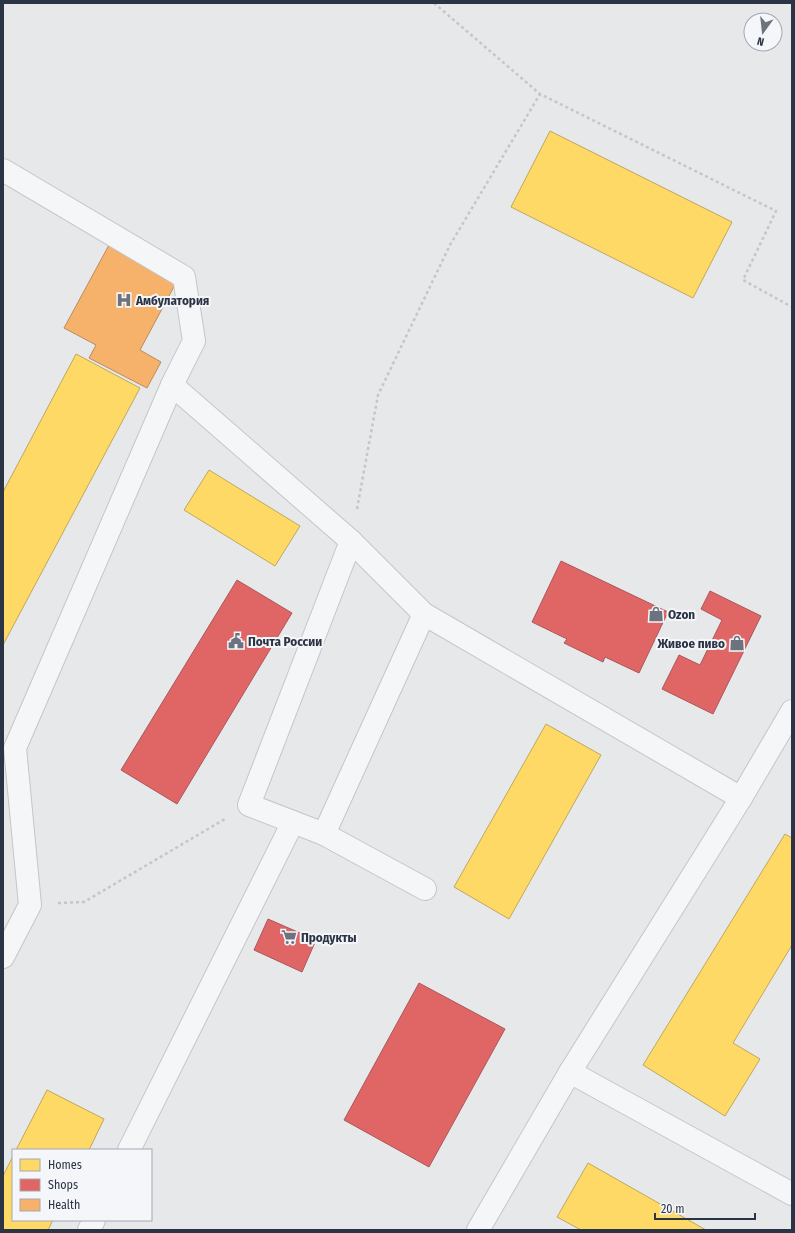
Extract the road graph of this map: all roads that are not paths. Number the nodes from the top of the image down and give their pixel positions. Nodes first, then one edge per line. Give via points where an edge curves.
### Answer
1 (3, 170) edge
2 (172, 385) junction
3 (351, 541) junction
4 (424, 614) junction
5 (792, 711) edge
6 (9, 745) edge
7 (741, 798) junction
8 (293, 822) junction
9 (324, 834) junction
10 (425, 889) dead end
11 (3, 956) edge
12 (570, 1072) junction
13 (130, 1149) edge
14 (792, 1194) edge
15 (94, 1221) edge
16 (89, 1230) edge
17 (478, 1230) edge

1 - 2 street via 184,277 194,341
2 - 3 street
2 - 6 street
3 - 4 street
3 - 8 street via 249,805
4 - 7 street
4 - 9 street
5 - 7 street
6 - 11 street via 30,905
7 - 12 street
8 - 9 street
8 - 13 street
9 - 10 street
12 - 14 street
12 - 17 street
15 - 16 street

